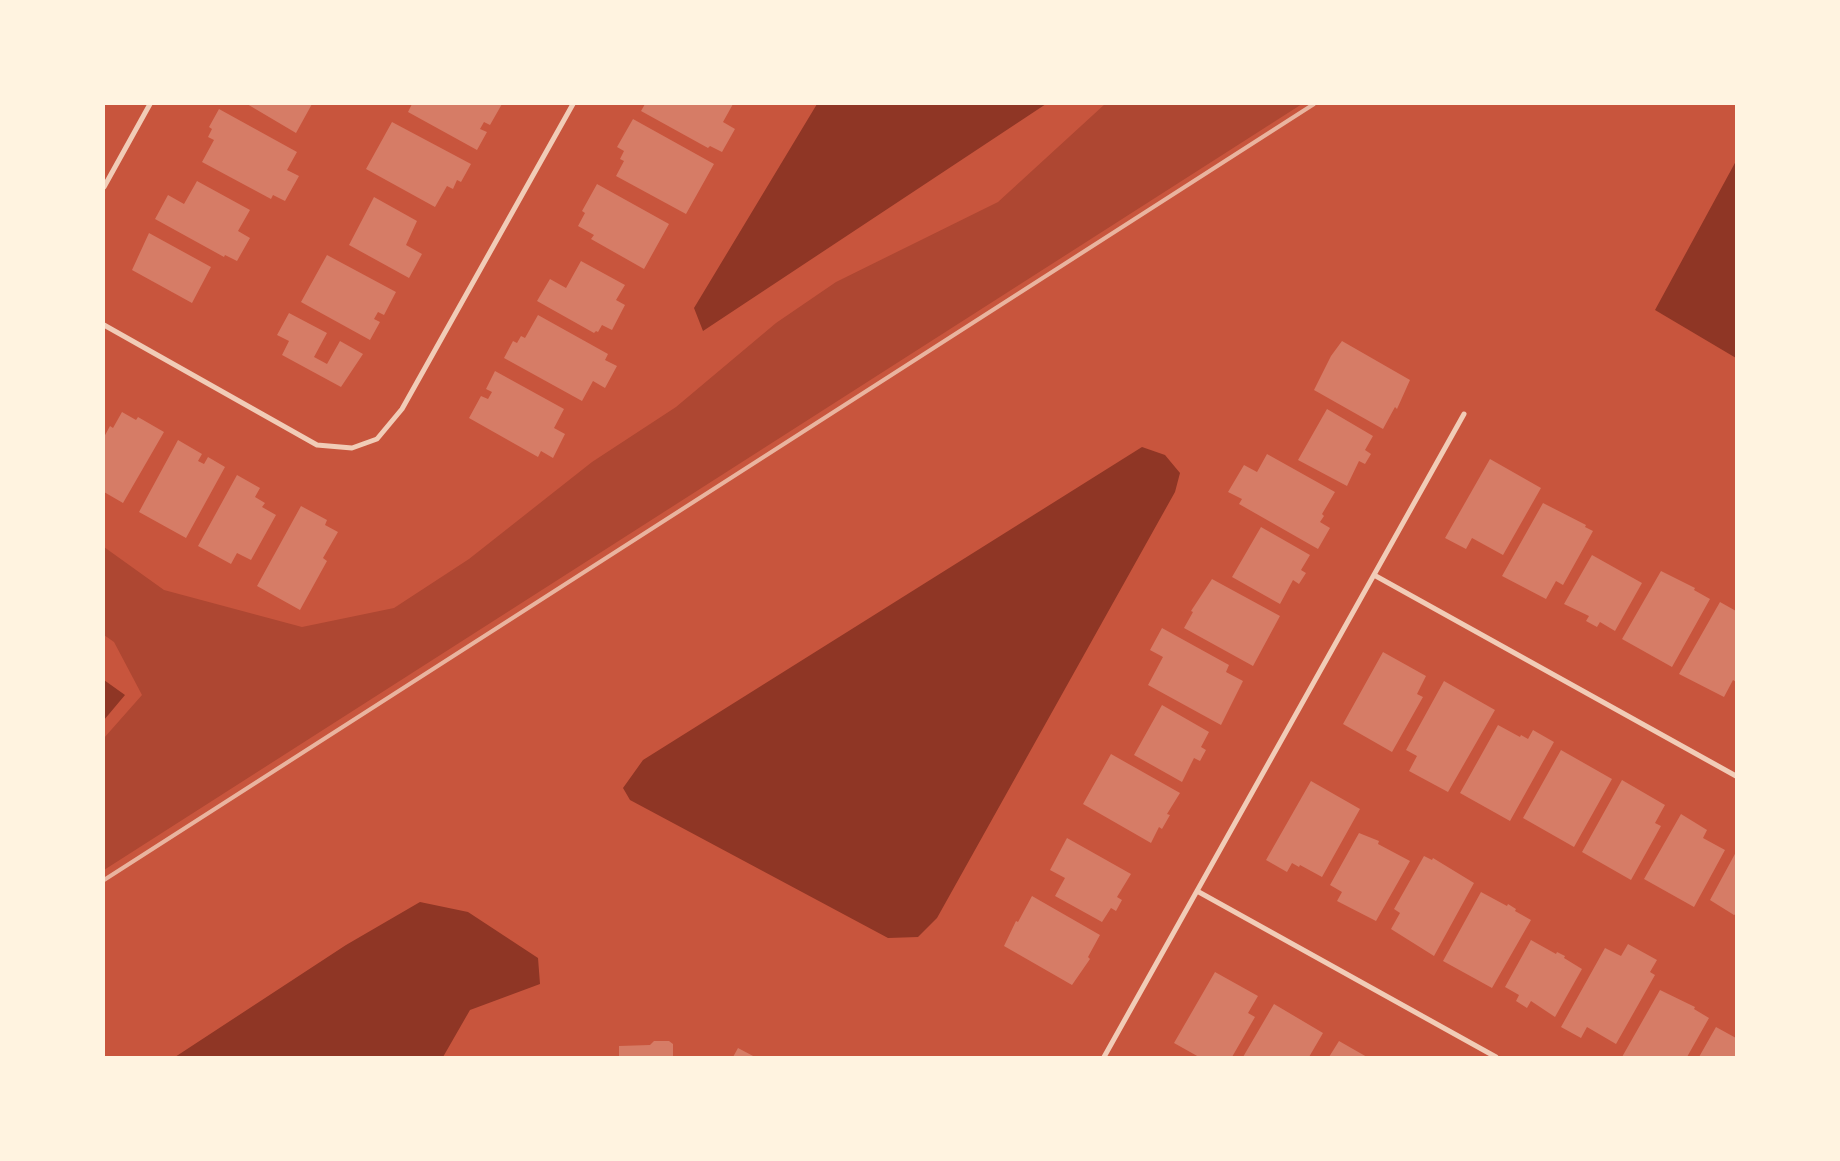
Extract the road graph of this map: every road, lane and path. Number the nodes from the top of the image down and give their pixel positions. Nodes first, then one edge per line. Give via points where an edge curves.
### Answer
1 (150, 104) edge
2 (573, 104) edge
3 (104, 187) edge
4 (104, 325) edge
5 (1464, 414) dead end
6 (1374, 575) junction
7 (1736, 776) edge
8 (1197, 891) junction
9 (1104, 1057) edge
10 (1496, 1057) edge

1 - 3 street
2 - 4 street via 402,409 377,439 352,448 317,446
5 - 6 street
6 - 7 street
6 - 8 street
8 - 9 street
8 - 10 street

